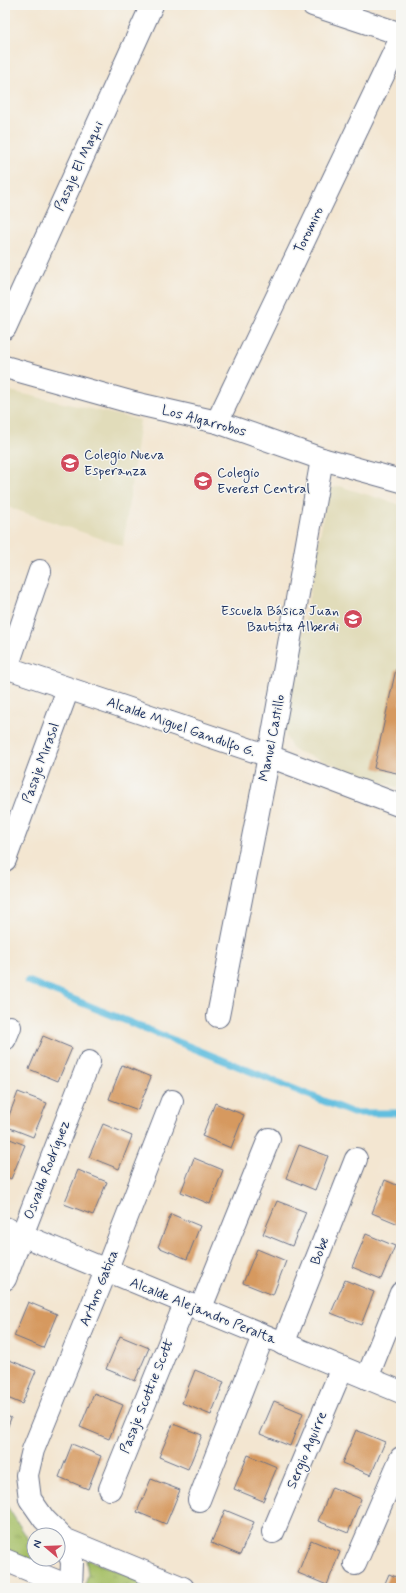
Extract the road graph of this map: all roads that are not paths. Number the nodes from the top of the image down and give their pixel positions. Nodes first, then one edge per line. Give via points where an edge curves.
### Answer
1 (152, 5) edge
2 (313, 5) edge
3 (401, 34) edge
4 (401, 38) edge
5 (5, 328) edge
6 (5, 367) edge
7 (217, 422) junction
8 (322, 459) junction
9 (400, 478) edge
10 (40, 571) dead end
11 (6, 668) edge
12 (68, 689) junction
13 (269, 756) junction
14 (401, 806) edge
15 (5, 860) edge
16 (218, 1016) dead end
17 (89, 1062) dead end
18 (172, 1100) dead end
19 (269, 1139) dead end
20 (356, 1159) dead end
21 (13, 1232) edge
22 (106, 1271) junction
23 (5, 1279) edge
24 (401, 1293) edge
25 (192, 1307) junction
26 (273, 1340) junction
27 (342, 1368) junction
28 (367, 1378) junction
29 (401, 1392) edge
30 (401, 1458) edge
31 (110, 1489) dead end
32 (199, 1500) dead end
33 (52, 1527) edge
34 (273, 1532) dead end
35 (66, 1540) edge
36 (66, 1545) edge
37 (5, 1560) edge
38 (355, 1564) dead end
39 (170, 1585) edge
40 (71, 1588) edge

1 - 5 street, Pasaje El Maqui
2 - 3 street
4 - 7 street, Toromiro
6 - 7 street, Los Algarrobos via 134,403
7 - 8 street, Los Algarrobos
8 - 9 street, Los Algarrobos
8 - 13 street, Manuel Castillo
10 - 11 street
11 - 12 street, Alcalde Miguel Gandulfo G.
12 - 13 street, Alcalde Miguel Gandulfo G.
12 - 15 street, Pasaje Mirasol
13 - 14 street, Alcalde Miguel Gandulfo G.
13 - 16 street, Manuel Castillo
17 - 21 street, Osvaldo Rodríguez
18 - 22 street, Arturo Gatica
19 - 25 street, Pasaje Scottie Scott
20 - 26 street, Bobe
21 - 22 street, Alcalde Alejandro Peralta
21 - 23 street, Osvaldo Rodríguez
22 - 25 street, Alcalde Alejandro Peralta
22 - 33 street, Arturo Gatica via 33,1450 27,1475 30,1499
24 - 28 street
25 - 26 street, Alcalde Alejandro Peralta
25 - 31 street, Pasaje Scottie Scott
26 - 27 street, Alcalde Alejandro Peralta
26 - 32 street, Bobe
27 - 28 street, Alcalde Alejandro Peralta
27 - 34 street, Sergio Aguirre
28 - 29 street, Alcalde Alejandro Peralta
30 - 38 street
35 - 39 street
36 - 40 street via 72,1562
37 - 40 street

